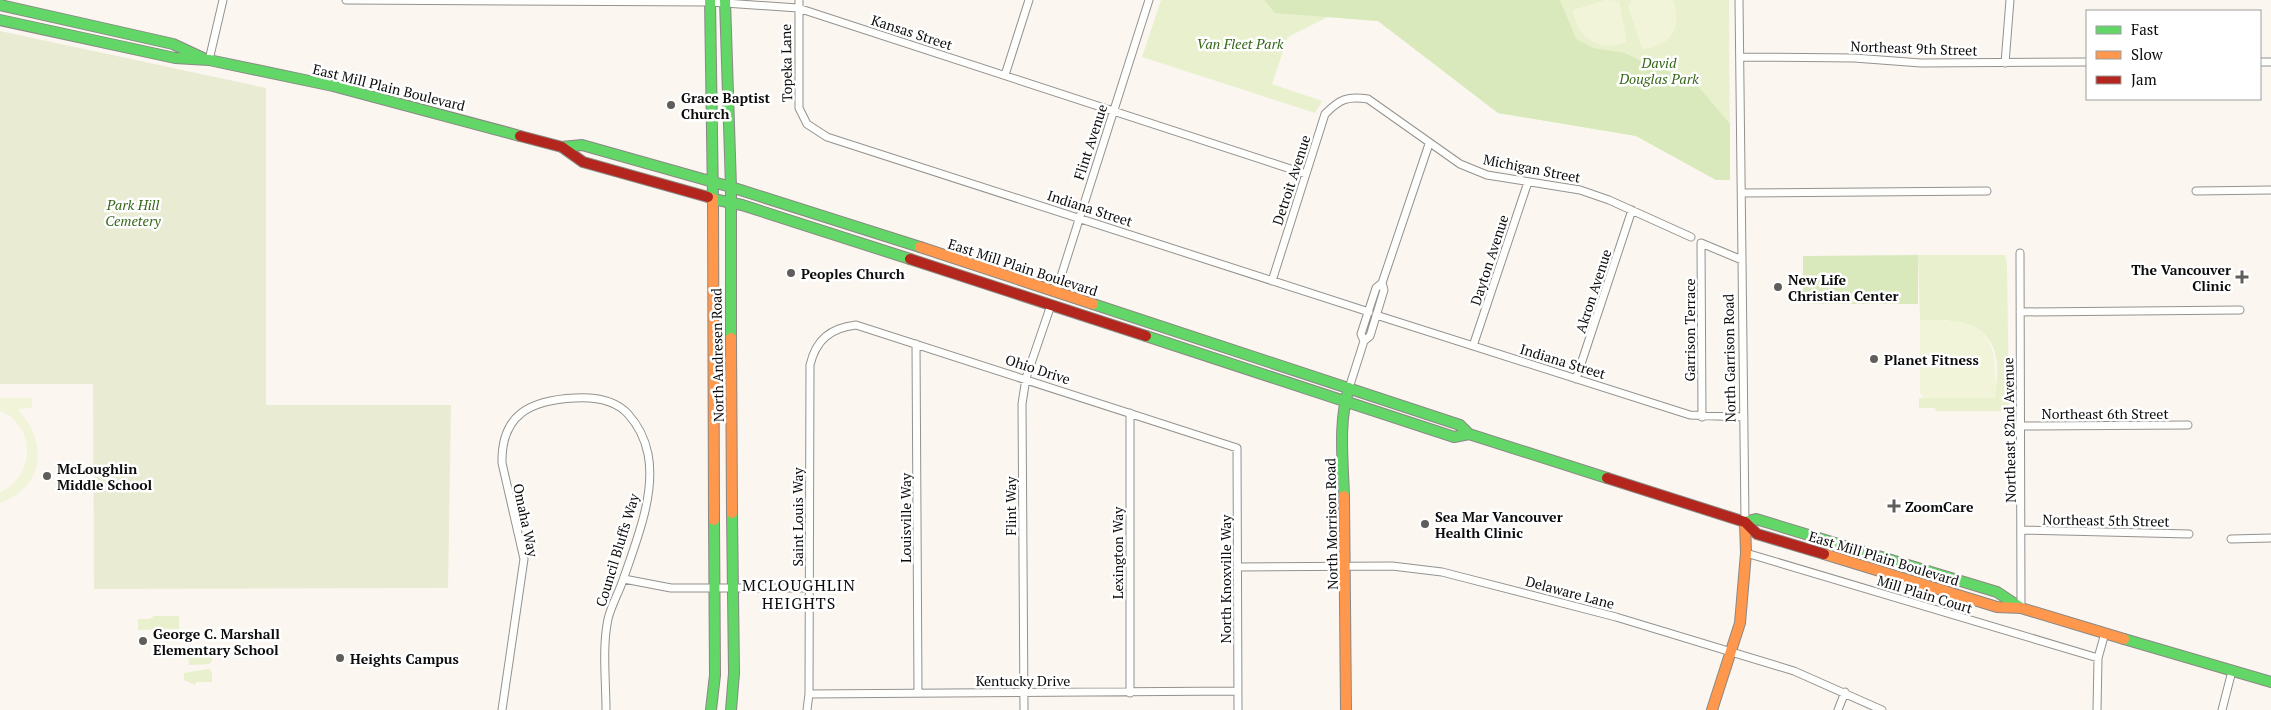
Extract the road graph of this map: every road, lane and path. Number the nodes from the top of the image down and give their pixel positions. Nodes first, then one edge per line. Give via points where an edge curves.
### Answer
1 (223, 0) edge
2 (346, 0) edge
3 (1029, 0) edge
4 (1149, 0) edge
5 (1739, 0) edge
6 (2010, 0) edge
7 (710, 1) edge
8 (725, 2) edge
9 (798, 4) edge
10 (0, 5) edge
11 (0, 20) edge
12 (1740, 58) junction
13 (209, 60) junction
14 (2086, 62) edge
15 (2005, 63) junction
16 (1005, 75) junction
17 (1350, 97) joint
18 (1113, 111) junction
19 (807, 124) joint
20 (1428, 144) junction
21 (562, 147) junction
22 (1306, 174) junction
23 (713, 182) junction
24 (1528, 182) junction
25 (731, 188) junction
26 (2271, 190) edge
27 (1987, 191) dead end
28 (2196, 191) dead end
29 (1742, 193) junction
30 (713, 199) junction
31 (731, 203) junction
32 (1632, 210) junction
33 (1079, 217) junction
34 (1691, 238) dead end
35 (2020, 253) dead end
36 (1742, 260) junction
37 (1272, 282) junction
38 (1382, 283) junction
39 (1056, 292) junction
40 (1051, 305) junction
41 (2240, 310) dead end
42 (1369, 312) junction
43 (2020, 312) junction
44 (1376, 315) junction
45 (830, 332) joint
46 (1364, 341) junction
47 (916, 344) junction
48 (1473, 346) junction
49 (1026, 378) junction
50 (1576, 379) junction
51 (1349, 388) junction
52 (1345, 401) junction
53 (532, 404) joint
54 (1130, 413) junction
55 (1702, 417) junction
56 (1744, 417) junction
57 (2188, 425) dead end
58 (2022, 426) junction
59 (1469, 434) junction
60 (1237, 448) joint
61 (1745, 522) junction
62 (2022, 530) junction
63 (2189, 534) dead end
64 (2271, 538) edge
65 (2231, 539) dead end
66 (1746, 553) junction
67 (1345, 566) junction
68 (1237, 567) junction
69 (624, 579) junction
70 (715, 588) junction
71 (732, 588) junction
72 (809, 588) junction
73 (2021, 608) junction
74 (2105, 633) junction
75 (1732, 653) junction
76 (2098, 658) junction
77 (2232, 671) junction
78 (2271, 682) edge
79 (1238, 691) junction
80 (1845, 692) junction
81 (918, 693) junction
82 (1024, 693) junction
83 (1130, 693) junction
84 (809, 694) junction
85 (502, 710) edge
86 (606, 710) edge
87 (711, 710) edge
88 (731, 710) edge
89 (807, 710) edge
90 (1024, 710) edge
91 (1238, 710) edge
92 (1346, 710) edge
93 (1712, 710) edge
94 (1838, 710) edge
95 (1882, 710) edge
96 (2097, 710) edge
97 (2222, 710) edge

1 - 13 street
2 - 7 street, Kansas Street
3 - 16 street
4 - 18 street, Flint Avenue
5 - 12 street, North Garrison Road
6 - 15 street
7 - 8 street, Kansas Street
7 - 23 main road, North Andresen Road
8 - 9 street, Kansas Street
8 - 25 main road, North Andresen Road
9 - 16 street, Kansas Street
9 - 19 street, Topeka Lane via 799,108
10 - 13 main road, East Mill Plain Boulevard via 173,44
11 - 13 main road, East Mill Plain Boulevard via 175,58
12 - 15 street, Northeast 9th Street
12 - 29 street, North Garrison Road
13 - 21 main road, East Mill Plain Boulevard via 342,88
14 - 15 street, Northeast 9th Street
16 - 18 street, Kansas Street
17 - 20 street, Michigan Street via 1368,99
17 - 22 street, Detroit Avenue via 1325,114
18 - 22 street, Kansas Street
18 - 33 street, Flint Avenue
19 - 33 street, Indiana Street via 827,137
20 - 24 street, Michigan Street via 1460,164 1487,175
20 - 38 street, North Morrison Road
21 - 23 main road, East Mill Plain Boulevard via 582,145
21 - 30 main road, East Mill Plain Boulevard via 583,162
22 - 37 street, Detroit Avenue
23 - 25 main road, East Mill Plain Boulevard
23 - 30 main road, North Andresen Road
24 - 32 street, Michigan Street via 1580,190
24 - 48 street, Dayton Avenue
25 - 31 main road, North Andresen Road
25 - 39 main road, East Mill Plain Boulevard
26 - 28 street
27 - 29 street
29 - 36 street, North Garrison Road
30 - 31 main road, East Mill Plain Boulevard
30 - 70 main road, North Andresen Road
31 - 40 main road, East Mill Plain Boulevard
31 - 71 main road, North Andresen Road
32 - 34 street, Michigan Street
32 - 50 street, Akron Avenue
33 - 37 street, Indiana Street
33 - 39 street, Flint Avenue
35 - 43 street, Northeast 82nd Avenue
36 - 55 street, Garrison Terrace via 1702,243
36 - 56 street, North Garrison Road
37 - 42 street, Indiana Street
38 - 42 street, North Morrison Road via 1376,288
38 - 44 street, North Morrison Road via 1384,290
39 - 51 main road, East Mill Plain Boulevard
40 - 49 street, Flint Way
40 - 52 main road, East Mill Plain Boulevard
41 - 43 street
42 - 46 street, North Morrison Road via 1361,334
43 - 58 street, Northeast 82nd Avenue
44 - 46 street, North Morrison Road via 1370,336
44 - 48 street, Indiana Street
45 - 47 street, Ohio Drive via 842,326 856,325
45 - 72 street, Saint Louis Way via 817,346 810,365
46 - 51 street, North Morrison Road
47 - 49 street, Ohio Drive
47 - 81 street, Louisville Way
48 - 50 street, Indiana Street
49 - 54 street, Ohio Drive
49 - 82 street, Flint Way via 1022,404
50 - 55 street, Indiana Street
51 - 52 main road, North Morrison Road
51 - 59 main road, East Mill Plain Boulevard via 1460,425
52 - 59 main road, East Mill Plain Boulevard via 1454,437
52 - 67 main road, North Morrison Road
53 - 69 street, Council Bluffs Way via 589,397 608,402 627,413 642,434 650,473 647,496
53 - 85 street, Omaha Way via 506,430 501,449 524,559
54 - 60 street, Ohio Drive
54 - 83 street, Lexington Way
55 - 56 street, Indiana Street
56 - 61 street, North Garrison Road
57 - 58 street, Northeast 6th Street
58 - 62 street, Northeast 82nd Avenue
59 - 61 main road, East Mill Plain Boulevard
60 - 68 street, North Knoxville Way
61 - 66 main road, North Garrison Road
61 - 73 main road, East Mill Plain Boulevard via 1756,519 1997,592
61 - 73 main road, East Mill Plain Boulevard via 1756,534 1997,607
62 - 63 street, Northeast 5th Street
62 - 73 street, Northeast 82nd Avenue
64 - 65 street
66 - 75 main road, North Garrison Road via 1740,623
66 - 76 street, Mill Plain Court
67 - 68 street, Delaware Lane
67 - 75 street, Delaware Lane via 1414,567 1444,572
67 - 92 main road, North Morrison Road
68 - 79 street, North Knoxville Way
69 - 70 street via 671,588
69 - 86 street, Council Bluffs Way via 608,619
70 - 71 street
70 - 87 main road, North Andresen Road via 715,675
71 - 72 street
71 - 88 main road, North Andresen Road via 734,673
72 - 84 street, Saint Louis Way
73 - 74 main road, East Mill Plain Boulevard
74 - 76 street
74 - 77 main road, East Mill Plain Boulevard
75 - 80 street, Delaware Lane
75 - 93 main road, North Garrison Road
76 - 96 street
77 - 78 main road, East Mill Plain Boulevard
77 - 97 street
79 - 83 street, Kentucky Drive
79 - 91 street, North Knoxville Way
80 - 94 street
80 - 95 street, Delaware Lane
81 - 82 street, Kentucky Drive
81 - 84 street, Kentucky Drive
82 - 83 street, Kentucky Drive
82 - 90 street, Flint Way
84 - 89 street, Saint Louis Way

